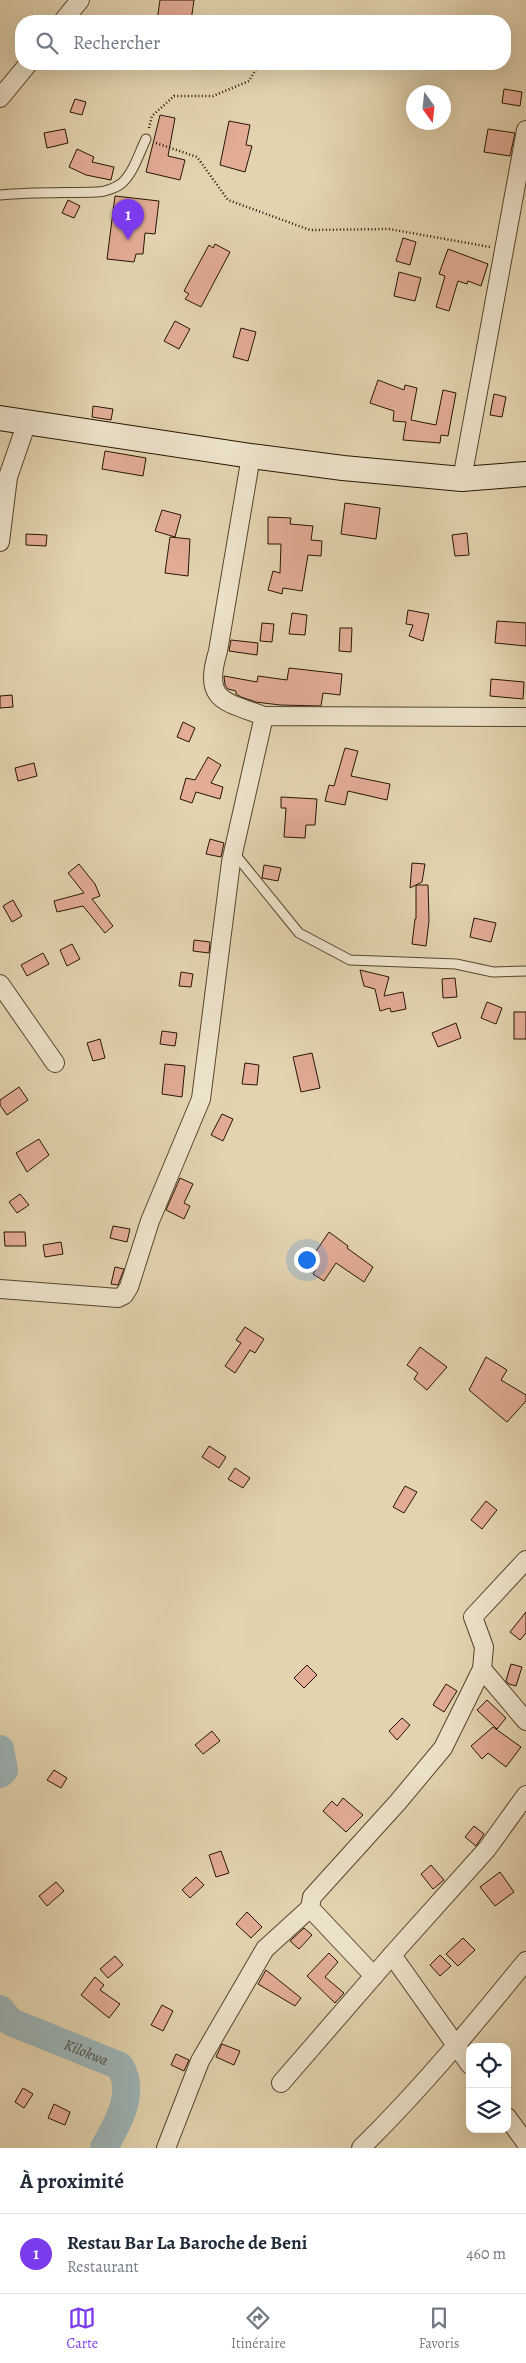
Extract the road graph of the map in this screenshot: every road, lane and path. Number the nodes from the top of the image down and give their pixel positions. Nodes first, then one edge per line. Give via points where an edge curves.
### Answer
1 (80, 0) edge
2 (68, 15) edge
3 (23, 70) edge
4 (255, 70) edge
5 (0, 98) edge
6 (526, 130) edge
7 (146, 139) junction
8 (524, 164) edge
9 (0, 194) edge
10 (503, 250) junction
11 (0, 418) edge
12 (26, 422) junction
13 (251, 456) junction
14 (526, 474) edge
15 (462, 479) junction
16 (0, 542) edge
17 (264, 716) junction
18 (526, 717) edge
19 (233, 853) junction
20 (526, 972) edge
21 (0, 984) edge
22 (54, 1063) dead end
23 (0, 1289) edge
24 (526, 1560) edge
25 (482, 1669) junction
26 (526, 1721) edge
27 (526, 1794) edge
28 (310, 1908) junction
29 (392, 1955) junction
30 (526, 1961) edge
31 (374, 1976) junction
32 (456, 2046) junction
33 (466, 2060) edge
34 (281, 2084) dead end
35 (511, 2122) edge
36 (526, 2143) edge
37 (166, 2148) edge
38 (361, 2148) edge

1 - 2 street
3 - 5 street
4 - 7 path via 249,81 213,96 174,96 152,116
6 - 8 street
7 - 9 lane via 132,169 122,183 112,188 98,192
7 - 10 path via 197,157 228,200 310,230 389,229
8 - 10 street
10 - 15 street
11 - 12 street
12 - 13 street
12 - 16 street via 8,477
13 - 15 street
13 - 17 street via 212,672 214,689 223,701
14 - 15 street
17 - 18 street
17 - 19 street
19 - 20 lane via 299,933 350,960 456,964 493,972
19 - 23 street via 200,1098 150,1221 129,1287 118,1298
21 - 22 street
24 - 25 street via 473,1617 484,1647
25 - 26 street
25 - 28 street via 444,1748 312,1897
27 - 29 street via 487,1849
28 - 31 street
28 - 37 street via 265,1950 200,2061
29 - 31 street
29 - 32 street
30 - 32 street
31 - 34 street
32 - 33 street
32 - 38 street
35 - 36 street

